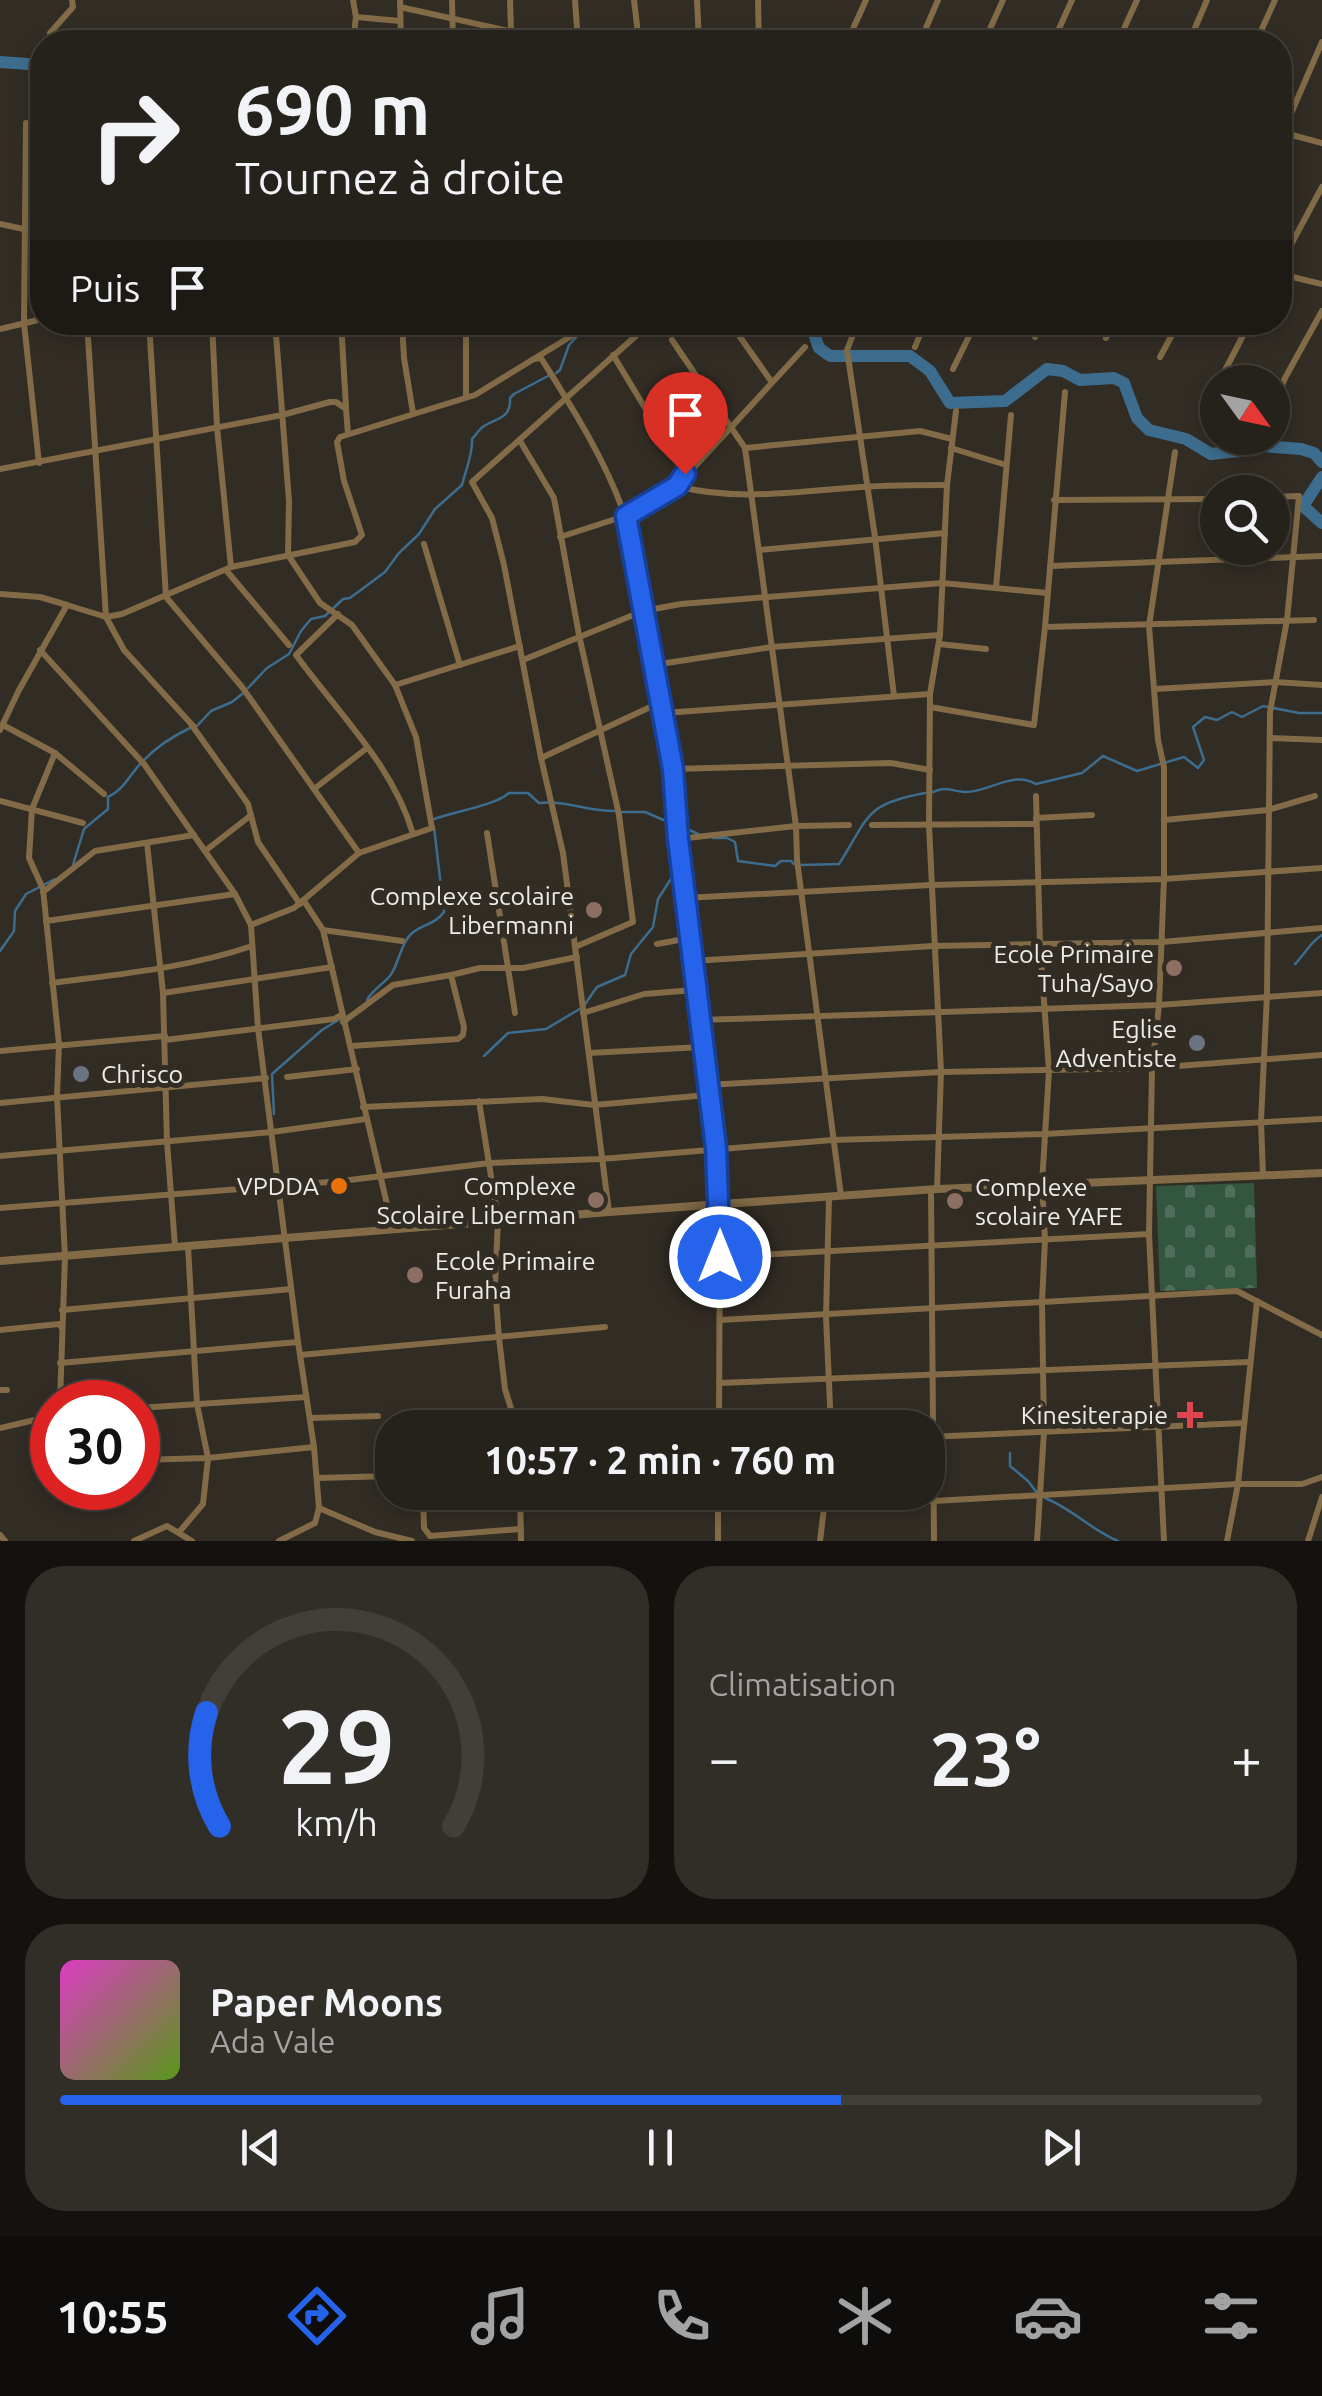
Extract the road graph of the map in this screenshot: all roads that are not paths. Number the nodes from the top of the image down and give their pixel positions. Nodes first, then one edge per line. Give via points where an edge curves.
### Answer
1 (72, 0) edge
2 (352, 0) edge
3 (452, 0) edge
4 (510, 0) edge
5 (575, 0) edge
6 (634, 0) edge
7 (697, 0) edge
8 (758, 0) edge
9 (866, 0) edge
10 (938, 0) edge
11 (1003, 0) edge
12 (1072, 0) edge
13 (1138, 0) edge
14 (1207, 0) edge
15 (1275, 0) edge
16 (400, 4) edge
17 (356, 17) junction
18 (452, 19) junction
19 (400, 21) junction
20 (53, 30) edge
21 (354, 30) edge
22 (400, 30) edge
23 (452, 30) edge
24 (502, 30) edge
25 (511, 30) edge
26 (577, 30) edge
27 (638, 30) edge
28 (699, 30) edge
29 (758, 30) edge
30 (853, 30) edge
31 (925, 30) edge
32 (989, 30) edge
33 (1058, 30) edge
34 (1124, 30) edge
35 (1193, 30) edge
36 (1261, 30) edge
37 (1322, 42) edge
38 (1292, 109) edge
39 (26, 123) dead end
40 (1292, 136) edge
41 (1322, 142) edge
42 (1322, 186) edge
43 (0, 224) edge
44 (23, 228) junction
45 (30, 230) edge
46 (1292, 242) edge
47 (1292, 277) edge
48 (1322, 284) edge
49 (1322, 312) edge
50 (30, 322) edge
51 (24, 323) junction
52 (0, 330) edge
53 (88, 335) edge
54 (150, 335) edge
55 (213, 335) edge
56 (276, 335) edge
57 (343, 335) edge
58 (403, 335) edge
59 (466, 335) edge
60 (573, 335) dead end
61 (637, 335) edge
62 (852, 335) edge
63 (919, 335) edge
64 (970, 335) edge
65 (1108, 335) edge
66 (1172, 335) edge
67 (1243, 335) edge
68 (740, 337) dead end
69 (1106, 338) dead end
70 (672, 340) dead end
71 (805, 347) dead end
72 (914, 347) dead end
73 (613, 355) junction
74 (1160, 357) dead end
75 (534, 359) junction
76 (1228, 365) edge
77 (953, 369) dead end
78 (1290, 369) edge
79 (771, 381) junction
80 (1065, 392) dead end
81 (466, 396) junction
82 (568, 396) junction
83 (346, 408) junction
84 (956, 412) dead end
85 (412, 413) junction
86 (282, 415) junction
87 (1010, 415) dead end
88 (217, 427) junction
89 (733, 427) junction
90 (348, 434) junction
91 (860, 438) junction
92 (156, 439) junction
93 (520, 441) junction
94 (952, 443) junction
95 (745, 448) junction
96 (97, 452) junction
97 (1175, 452) dead end
98 (39, 463) junction
99 (1006, 465) junction
100 (0, 469) edge
101 (685, 474) junction
102 (948, 484) junction
103 (677, 486) junction
104 (867, 486) junction
105 (751, 495) junction
106 (1290, 496) edge
107 (1054, 500) junction
108 (1200, 501) edge
109 (1166, 502) junction
110 (626, 516) junction
111 (945, 533) junction
112 (560, 537) junction
113 (876, 537) junction
114 (424, 544) dead end
115 (759, 550) junction
116 (288, 555) junction
117 (1322, 556) edge
118 (1293, 558) junction
119 (1158, 564) junction
120 (1050, 566) junction
121 (229, 569) junction
122 (942, 583) junction
123 (882, 587) junction
124 (996, 589) junction
125 (1047, 592) junction
126 (0, 594) edge
127 (166, 597) junction
128 (764, 598) junction
129 (68, 606) junction
130 (333, 610) junction
131 (642, 611) junction
132 (106, 617) junction
133 (1287, 620) junction
134 (1314, 620) dead end
135 (1149, 626) junction
136 (1045, 627) junction
137 (579, 635) junction
138 (940, 635) junction
139 (888, 637) junction
140 (939, 644) junction
141 (288, 646) dead end
142 (520, 646) junction
143 (772, 647) junction
144 (986, 649) dead end
145 (40, 650) junction
146 (523, 660) junction
147 (460, 665) junction
148 (653, 666) junction
149 (1275, 682) junction
150 (395, 685) junction
151 (1322, 685) edge
152 (1154, 688) junction
153 (930, 694) junction
154 (894, 696) junction
155 (662, 702) junction
156 (778, 704) junction
157 (930, 708) junction
158 (664, 712) junction
159 (1, 727) edge
160 (600, 730) junction
161 (1270, 738) junction
162 (1322, 740) edge
163 (368, 748) junction
164 (55, 753) junction
165 (541, 758) junction
166 (786, 767) junction
167 (673, 769) junction
168 (930, 770) junction
169 (314, 789) junction
170 (104, 794) dead end
171 (1036, 796) dead end
172 (1315, 796) dead end
173 (0, 801) edge
174 (32, 809) junction
175 (1268, 810) junction
176 (1092, 815) dead end
177 (250, 816) junction
178 (1164, 820) junction
179 (1036, 821) junction
180 (83, 823) dead end
181 (929, 824) junction
182 (849, 825) dead end
183 (872, 825) dead end
184 (796, 826) junction
185 (487, 833) dead end
186 (413, 834) junction
187 (194, 835) junction
188 (678, 839) junction
189 (147, 843) junction
190 (204, 851) junction
191 (359, 853) junction
192 (1322, 868) edge
193 (1267, 872) junction
194 (1164, 879) junction
195 (1038, 882) junction
196 (932, 885) junction
197 (42, 888) junction
198 (800, 892) junction
199 (235, 894) junction
200 (685, 898) junction
201 (302, 902) junction
202 (154, 906) junction
203 (46, 921) junction
204 (251, 925) junction
205 (1322, 928) edge
206 (323, 930) junction
207 (1267, 932) junction
208 (690, 938) junction
209 (402, 941) dead end
210 (1162, 942) junction
211 (657, 944) dead end
212 (1040, 945) junction
213 (252, 946) junction
214 (933, 946) junction
215 (576, 947) junction
216 (809, 953) junction
217 (577, 958) junction
218 (692, 961) junction
219 (332, 967) junction
220 (161, 968) junction
221 (507, 968) junction
222 (451, 975) junction
223 (255, 976) junction
224 (52, 983) junction
225 (695, 990) junction
226 (163, 992) junction
227 (1322, 993) edge
228 (1266, 996) junction
229 (1158, 1005) junction
230 (1043, 1008) junction
231 (938, 1010) junction
232 (515, 1013) dead end
233 (583, 1013) junction
234 (816, 1016) junction
235 (342, 1019) junction
236 (699, 1020) junction
237 (258, 1028) junction
238 (165, 1038) junction
239 (59, 1044) junction
240 (351, 1046) junction
241 (702, 1047) junction
242 (0, 1051) edge
243 (589, 1054) junction
244 (1322, 1055) edge
245 (1262, 1058) junction
246 (1152, 1068) junction
247 (357, 1069) junction
248 (1049, 1071) junction
249 (941, 1072) junction
250 (287, 1077) dead end
251 (266, 1078) junction
252 (823, 1078) junction
253 (707, 1085) junction
254 (166, 1089) junction
255 (708, 1096) junction
256 (57, 1097) junction
257 (479, 1101) junction
258 (0, 1104) edge
259 (594, 1105) junction
260 (363, 1107) junction
261 (1322, 1119) edge
262 (366, 1120) junction
263 (1261, 1121) junction
264 (1151, 1126) junction
265 (272, 1132) junction
266 (1044, 1134) junction
267 (938, 1135) junction
268 (832, 1140) junction
269 (167, 1142) junction
270 (716, 1148) junction
271 (60, 1149) junction
272 (0, 1156) edge
273 (601, 1159) junction
274 (490, 1163) junction
275 (1322, 1173) edge
276 (379, 1175) junction
277 (1263, 1177) junction
278 (1150, 1180) junction
279 (278, 1184) junction
280 (1042, 1184) junction
281 (934, 1189) junction
282 (171, 1192) junction
283 (840, 1196) junction
284 (829, 1198) junction
285 (61, 1203) junction
286 (720, 1204) junction
287 (0, 1208) edge
288 (609, 1212) junction
289 (498, 1220) junction
290 (393, 1230) junction
291 (1149, 1234) junction
292 (284, 1237) junction
293 (1046, 1240) junction
294 (188, 1244) junction
295 (176, 1246) junction
296 (932, 1247) junction
297 (829, 1250) junction
298 (65, 1257) junction
299 (720, 1257) junction
300 (0, 1261) edge
301 (291, 1289) junction
302 (1153, 1298) junction
303 (190, 1300) junction
304 (1257, 1301) junction
305 (1042, 1302) junction
306 (935, 1309) junction
307 (62, 1310) junction
308 (826, 1316) junction
309 (720, 1320) junction
310 (605, 1326) dead end
311 (62, 1328) junction
312 (0, 1330) edge
313 (1322, 1336) edge
314 (498, 1338) junction
315 (298, 1342) junction
316 (192, 1351) junction
317 (300, 1355) junction
318 (1250, 1362) junction
319 (60, 1363) junction
320 (1155, 1364) junction
321 (1044, 1370) junction
322 (934, 1376) junction
323 (828, 1379) junction
324 (60, 1380) edge
325 (719, 1383) junction
326 (306, 1397) junction
327 (197, 1404) junction
328 (160, 1407) edge
329 (511, 1410) edge
330 (719, 1410) edge
331 (830, 1410) edge
332 (932, 1410) edge
333 (375, 1416) edge
334 (309, 1418) junction
335 (30, 1421) edge
336 (1244, 1423) junction
337 (0, 1428) edge
338 (1160, 1428) junction
339 (1044, 1432) junction
340 (945, 1436) edge
341 (314, 1447) junction
342 (208, 1458) junction
343 (160, 1459) edge
344 (375, 1476) edge
345 (1322, 1477) edge
346 (316, 1478) junction
347 (1238, 1484) junction
348 (1163, 1489) junction
349 (1039, 1495) junction
350 (1322, 1497) edge
351 (945, 1500) edge
352 (319, 1508) junction
353 (424, 1510) edge
354 (520, 1510) edge
355 (718, 1510) edge
356 (824, 1510) edge
357 (934, 1510) edge
358 (520, 1529) junction
359 (180, 1530) junction
360 (0, 1535) edge
361 (1322, 1540) edge
362 (5, 1541) edge
363 (134, 1541) edge
364 (192, 1541) edge
365 (280, 1541) edge
366 (412, 1541) edge
367 (521, 1541) edge
368 (718, 1541) edge
369 (820, 1541) edge
370 (934, 1541) edge
371 (1037, 1541) edge
372 (1164, 1541) edge
373 (1227, 1541) edge
374 (1310, 1541) edge

1 - 20 street
2 - 17 street
3 - 18 street
4 - 25 street
5 - 26 street
6 - 27 street
7 - 28 street
8 - 29 street
9 - 30 street
10 - 31 street
11 - 32 street
12 - 33 street
13 - 34 street
14 - 35 street
15 - 36 street
16 - 18 street
16 - 19 street
17 - 19 street
17 - 21 street
18 - 23 street
18 - 24 street
19 - 22 street
37 - 38 street
39 - 44 street
40 - 41 street
42 - 46 street
43 - 44 street
44 - 45 street
44 - 51 street
47 - 48 street
49 - 78 street
50 - 51 street
51 - 52 street
51 - 98 street
53 - 96 street
54 - 92 street
55 - 88 street
56 - 86 street
57 - 83 street
58 - 85 street
59 - 81 street
60 - 75 street
61 - 73 street
62 - 91 street via 846,350
63 - 72 street
64 - 77 street
65 - 69 street
66 - 74 street
67 - 76 street
68 - 79 street
70 - 89 street
71 - 79 street
73 - 82 street
73 - 101 street
75 - 81 street
75 - 82 street via 541,358
79 - 89 street
80 - 107 street
81 - 85 street
82 - 93 street
82 - 110 street
83 - 86 street via 330,402
83 - 90 street
84 - 94 street
85 - 90 street
86 - 88 street
86 - 116 street
87 - 99 street
88 - 92 street
88 - 121 street
89 - 95 street
89 - 101 street
90 - 116 street via 337,442 362,538
91 - 94 street via 920,431
91 - 95 street
91 - 104 street
92 - 96 street
92 - 127 street
93 - 112 street via 554,498
93 - 142 street via 472,482 492,518
94 - 99 street
94 - 102 street
95 - 105 street
96 - 98 street
96 - 132 street
97 - 109 street
98 - 100 street
99 - 124 street
101 - 103 street
102 - 104 street
102 - 111 street
103 - 105 street
103 - 110 street
104 - 105 street
104 - 113 street
105 - 115 street
106 - 118 street via 1298,496
107 - 109 street
107 - 120 street
108 - 109 street
109 - 119 street
110 - 112 street
110 - 131 street
111 - 113 street
111 - 122 street
112 - 137 street
113 - 115 street
113 - 123 street
114 - 147 street
115 - 128 street
116 - 121 street
116 - 130 street via 320,603
117 - 118 street
118 - 119 street
118 - 133 street
119 - 120 street
119 - 135 street
120 - 125 street
121 - 127 street
121 - 141 street
122 - 123 street
122 - 124 street
122 - 138 street
123 - 128 street
123 - 139 street
124 - 125 street
125 - 136 street
126 - 129 street
127 - 132 street
127 - 169 street
128 - 131 street
128 - 143 street
129 - 132 street
129 - 145 street
130 - 150 street via 352,625
130 - 163 street via 296,656
131 - 137 street
131 - 148 street
132 - 177 street via 124,650 193,727
133 - 134 street
133 - 135 street
133 - 149 street
135 - 136 street
135 - 152 street
136 - 157 street via 1034,725
137 - 146 street
137 - 160 street
138 - 139 street
138 - 140 street
139 - 143 street
139 - 154 street
140 - 144 street
140 - 153 street
142 - 146 street
142 - 147 street
143 - 148 street
143 - 156 street
145 - 159 street
145 - 187 street via 142,762
146 - 165 street
147 - 150 street
148 - 155 street
149 - 151 street
149 - 152 street
149 - 161 street
150 - 186 street via 416,737 432,828
152 - 178 street
153 - 154 street
153 - 157 street
154 - 156 street
155 - 158 street
155 - 160 street
156 - 158 street
156 - 166 street
157 - 168 street
158 - 167 street
159 - 164 street
160 - 165 street
160 - 215 street via 633,922
161 - 162 street
161 - 175 street
163 - 169 street
163 - 186 street via 404,801
164 - 170 street
164 - 174 street
165 - 215 street
166 - 167 street
166 - 168 street via 892,763
166 - 184 street
167 - 188 street
168 - 181 street
169 - 191 street
171 - 179 street
172 - 175 street
173 - 174 street
174 - 180 street
174 - 197 street via 29,858
175 - 178 street
175 - 193 street
176 - 179 street
177 - 190 street
177 - 201 street via 258,842
178 - 194 street
179 - 181 street
179 - 195 street
181 - 183 street
181 - 196 street
182 - 184 street
184 - 188 street
184 - 198 street
185 - 221 street
186 - 191 street
187 - 189 street
187 - 190 street
188 - 200 street
189 - 197 street via 95,851
189 - 202 street
190 - 199 street
191 - 201 street
192 - 193 street
193 - 194 street
193 - 207 street
194 - 195 street
194 - 210 street
195 - 196 street
195 - 212 street
196 - 198 street
196 - 214 street
197 - 203 street
198 - 200 street
198 - 216 street
199 - 202 street
199 - 204 street
200 - 208 street
201 - 204 street
201 - 206 street
202 - 203 street
202 - 220 street
203 - 224 street
204 - 213 street
205 - 207 street
206 - 209 street
206 - 219 street
207 - 210 street
207 - 228 street
208 - 211 street
208 - 218 street
210 - 212 street
210 - 229 street
212 - 214 street
212 - 230 street
213 - 220 street
213 - 223 street
214 - 216 street
214 - 231 street
215 - 217 street
216 - 218 street
216 - 234 street
217 - 221 street
217 - 233 street
218 - 225 street
219 - 223 street
219 - 235 street
220 - 224 street
220 - 226 street
221 - 222 street
221 - 232 street
222 - 235 street via 394,985
222 - 240 street via 464,1027 458,1039
223 - 226 street
223 - 237 street
224 - 239 street
225 - 233 street via 644,994
225 - 236 street
226 - 238 street
227 - 228 street
228 - 229 street
228 - 245 street
229 - 230 street
229 - 246 street
230 - 231 street
230 - 248 street
231 - 234 street
231 - 249 street
233 - 243 street
234 - 236 street
234 - 252 street
235 - 237 street
235 - 240 street
236 - 241 street
237 - 238 street
237 - 251 street
238 - 239 street
238 - 254 street
239 - 242 street
239 - 256 street
240 - 247 street
241 - 243 street
241 - 253 street
243 - 259 street
244 - 245 street
245 - 246 street
245 - 263 street
246 - 248 street
246 - 264 street
247 - 250 street
247 - 260 street
248 - 249 street
248 - 266 street
249 - 252 street
249 - 267 street
251 - 254 street
251 - 265 street
252 - 253 street
252 - 268 street
253 - 255 street
254 - 256 street
254 - 269 street
255 - 259 street
255 - 270 street
256 - 258 street
256 - 271 street
257 - 259 street
257 - 260 street
257 - 274 street
259 - 273 street
260 - 262 street
261 - 263 street
262 - 265 street
262 - 276 street
263 - 264 street
263 - 277 street
264 - 266 street
264 - 278 street
265 - 269 street
265 - 279 street
266 - 267 street
266 - 280 street
267 - 268 street
267 - 281 street
268 - 270 street
268 - 283 street
269 - 271 street
269 - 282 street
270 - 273 street
270 - 286 street
271 - 272 street
271 - 285 street
273 - 274 street
273 - 288 street
274 - 276 street
274 - 289 street
275 - 277 street
276 - 279 street
276 - 290 street
277 - 278 street
278 - 280 street
278 - 291 street
279 - 282 street
279 - 292 street
280 - 281 street
280 - 293 street
281 - 283 street
281 - 296 street
282 - 285 street
282 - 295 street
283 - 284 street
284 - 286 street
284 - 297 street
285 - 287 street
285 - 298 street
286 - 288 street
286 - 299 street
288 - 289 street
289 - 290 street
289 - 314 street
290 - 292 street
291 - 293 street
291 - 302 street
292 - 294 street
292 - 301 street
293 - 296 street
293 - 305 street
294 - 295 street
294 - 303 street
295 - 298 street
296 - 297 street
296 - 306 street
297 - 299 street
297 - 308 street
298 - 300 street
298 - 307 street
299 - 309 street
301 - 303 street
301 - 315 street
302 - 304 street via 1237,1291
302 - 305 street
302 - 320 street
303 - 307 street
303 - 316 street
304 - 313 street
304 - 318 street
305 - 306 street
305 - 321 street
306 - 308 street
306 - 322 street
307 - 311 street
308 - 309 street
308 - 323 street
309 - 325 street
310 - 314 street
311 - 312 street
311 - 319 street
314 - 317 street
314 - 329 street
315 - 316 street
315 - 317 street
316 - 319 street
316 - 327 street
317 - 326 street
318 - 320 street
318 - 336 street
319 - 324 street
320 - 321 street
320 - 338 street
321 - 322 street
321 - 339 street
322 - 323 street
322 - 332 street
323 - 325 street
323 - 331 street
325 - 330 street
326 - 327 street
326 - 334 street
327 - 328 street
327 - 342 street
333 - 334 street
334 - 341 street
335 - 337 street
336 - 338 street
336 - 347 street
338 - 339 street
338 - 348 street
339 - 340 street
339 - 349 street
341 - 342 street
341 - 346 street
342 - 343 street
342 - 359 street via 202,1504
344 - 346 street
345 - 347 street via 1302,1484
346 - 352 street
347 - 348 street
347 - 373 street
348 - 349 street
348 - 372 street
349 - 351 street
349 - 371 street
350 - 374 street
352 - 365 street via 315,1523
352 - 366 street
353 - 358 street via 430,1536
354 - 358 street
355 - 368 street
356 - 369 street
357 - 370 street
358 - 367 street
359 - 363 street via 168,1526
359 - 364 street
360 - 362 street
361 - 374 street

